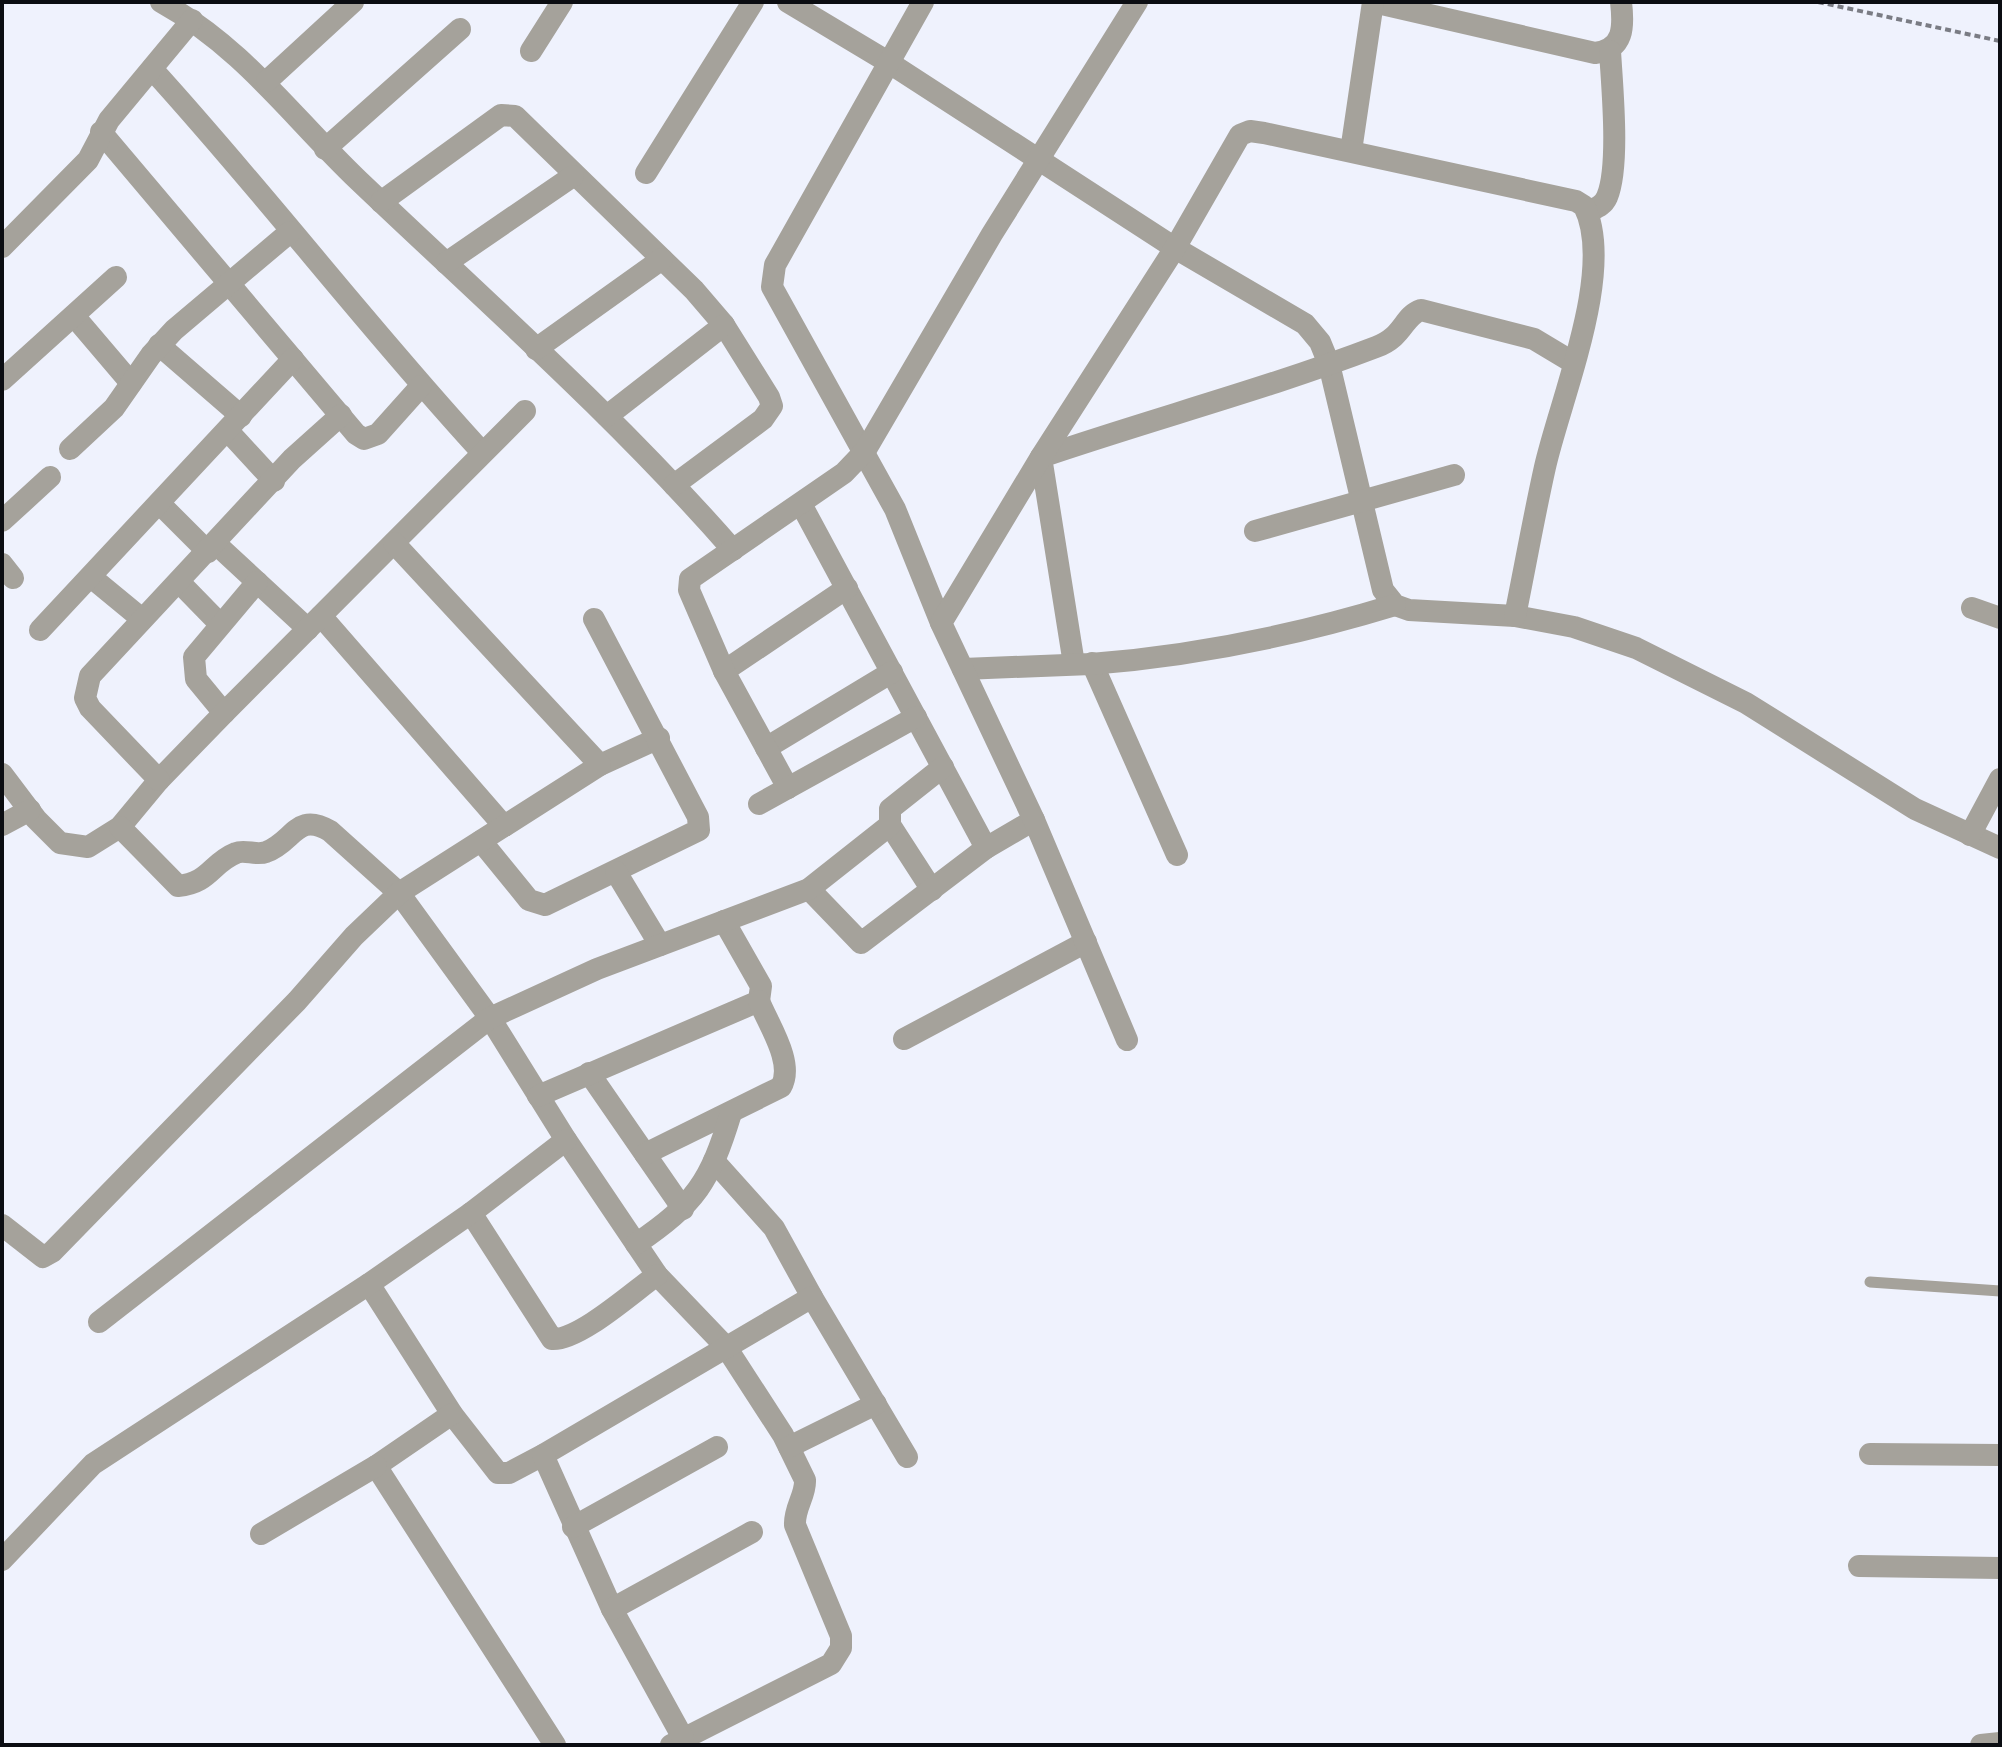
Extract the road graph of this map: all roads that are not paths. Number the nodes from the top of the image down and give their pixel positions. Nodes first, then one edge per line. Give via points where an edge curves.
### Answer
1 (353, 2) edge
2 (562, 2) edge
3 (753, 2) edge
4 (788, 2) edge
5 (923, 2) edge
6 (1137, 2) edge
7 (1373, 2) edge
8 (1621, 2) edge
9 (170, 4) edge
10 (192, 20) junction
11 (460, 29) dead end
12 (531, 51) dead end
13 (1610, 51) junction
14 (888, 62) junction
15 (152, 69) junction
16 (267, 81) junction
17 (101, 132) junction
18 (325, 149) junction
19 (1351, 151) junction
20 (1039, 158) junction
21 (646, 173) dead end
22 (573, 176) junction
23 (381, 202) junction
24 (1588, 212) junction
25 (290, 232) junction
26 (2, 247) edge
27 (1175, 248) junction
28 (662, 259) junction
29 (446, 263) junction
30 (116, 277) dead end
31 (228, 281) junction
32 (74, 316) junction
33 (724, 325) junction
34 (159, 345) junction
35 (536, 349) junction
36 (293, 359) junction
37 (1574, 363) junction
38 (1329, 364) junction
39 (2, 380) edge
40 (131, 383) junction
41 (421, 386) junction
42 (525, 411) dead end
43 (341, 415) junction
44 (607, 416) junction
45 (234, 423) junction
46 (70, 449) dead end
47 (481, 451) junction
48 (865, 451) junction
49 (1041, 457) junction
50 (1454, 475) dead end
51 (50, 477) dead end
52 (274, 481) junction
53 (674, 485) junction
54 (159, 503) junction
55 (1363, 503) junction
56 (801, 504) junction
57 (2, 521) edge
58 (1255, 531) dead end
59 (394, 543) junction
60 (212, 548) junction
61 (733, 550) junction
62 (91, 577) junction
63 (257, 582) junction
64 (180, 583) junction
65 (847, 588) junction
66 (1395, 605) junction
67 (1972, 608) dead end
68 (1515, 616) junction
69 (2000, 618) edge
70 (142, 619) junction
71 (594, 619) dead end
72 (314, 623) junction
73 (941, 623) junction
74 (220, 624) junction
75 (40, 630) dead end
76 (1083, 664) junction
77 (963, 669) junction
78 (724, 671) junction
79 (892, 672) junction
80 (224, 713) junction
81 (916, 717) junction
82 (659, 738) junction
83 (766, 748) junction
84 (600, 765) junction
85 (943, 767) junction
86 (2, 774) edge
87 (2000, 779) edge
88 (159, 780) junction
89 (788, 788) junction
90 (759, 804) dead end
91 (30, 810) junction
92 (1034, 820) junction
93 (2, 825) edge
94 (890, 825) junction
95 (504, 826) junction
96 (120, 827) junction
97 (1970, 835) junction
98 (481, 841) junction
99 (986, 848) junction
100 (2000, 848) edge
101 (1177, 855) dead end
102 (616, 872) junction
103 (809, 889) junction
104 (932, 890) junction
105 (399, 893) junction
106 (724, 921) junction
107 (1086, 942) junction
108 (660, 945) junction
109 (759, 1001) junction
110 (490, 1018) junction
111 (904, 1039) dead end
112 (1127, 1040) dead end
113 (589, 1073) junction
114 (538, 1096) junction
115 (731, 1113) junction
116 (566, 1140) junction
117 (645, 1154) junction
118 (714, 1161) junction
119 (683, 1209) junction
120 (471, 1213) junction
121 (2, 1225) edge
122 (636, 1244) junction
123 (657, 1275) junction
124 (1870, 1282) dead end
125 (369, 1284) junction
126 (2000, 1291) edge
127 (812, 1297) junction
128 (99, 1322) dead end
129 (726, 1347) junction
130 (876, 1404) junction
131 (452, 1414) junction
132 (717, 1447) dead end
133 (789, 1447) junction
134 (1870, 1454) dead end
135 (543, 1455) junction
136 (2000, 1455) edge
137 (907, 1457) dead end
138 (376, 1466) junction
139 (573, 1527) junction
140 (752, 1532) dead end
141 (261, 1534) dead end
142 (2, 1560) edge
143 (1859, 1566) dead end
144 (2000, 1568) edge
145 (612, 1609) junction
146 (677, 1742) edge
147 (2000, 1743) edge
148 (555, 1745) edge
149 (1981, 1745) edge

1 - 16 street
2 - 12 street
3 - 21 street
4 - 14 street
5 - 14 street
6 - 20 street
7 - 13 street via 1595,53
7 - 19 street
8 - 13 street via 1623,30
9 - 10 street
10 - 15 street
10 - 16 street
11 - 18 street
13 - 24 street via 1609,193
14 - 20 street
14 - 48 street via 772,277 777,298
15 - 17 street
15 - 25 street
16 - 18 street
17 - 26 street via 88,160
17 - 31 street
18 - 23 street
19 - 24 street via 1576,201
19 - 27 street via 1264,133 1240,135
20 - 27 street
20 - 48 street
22 - 23 street via 509,113
22 - 28 street
22 - 29 street
23 - 29 street
24 - 37 street via 1594,259
25 - 31 street
25 - 41 street
27 - 38 street via 1305,324
27 - 49 street
28 - 33 street
28 - 35 street
29 - 35 street
30 - 32 street
31 - 34 street
31 - 36 street
32 - 39 street
32 - 40 street
33 - 44 street
33 - 53 street via 769,397 769,413
34 - 40 street
34 - 45 street
35 - 44 street
36 - 43 street
36 - 45 street
37 - 38 street via 1534,339 1421,310 1392,340
37 - 68 street via 1545,466
38 - 49 street
38 - 55 street
40 - 46 street via 114,408
41 - 43 street via 372,439 356,434
41 - 47 street
42 - 47 street
43 - 52 street
44 - 53 street
45 - 52 street
45 - 54 street
47 - 59 street
48 - 56 street
48 - 73 street
49 - 73 street
49 - 76 street
50 - 55 street
51 - 57 street
52 - 60 street
53 - 61 street
54 - 60 street
54 - 62 street
55 - 58 street
55 - 66 street via 1383,590
56 - 61 street
56 - 65 street
59 - 72 street
59 - 84 street
60 - 63 street
60 - 64 street
61 - 78 street via 693,576 689,585
62 - 70 street
62 - 75 street
63 - 72 street
63 - 74 street
64 - 70 street
64 - 74 street
65 - 78 street
65 - 79 street
66 - 68 street
66 - 76 street via 1284,635
67 - 69 street
68 - 97 street via 1574,627 1685,671 1915,809
70 - 88 street via 90,676 85,698
71 - 82 street
72 - 80 street
72 - 95 street
73 - 77 street
74 - 80 street via 194,657 193,667 196,679
76 - 77 street
76 - 101 street
77 - 92 street
78 - 83 street
79 - 81 street
79 - 83 street
80 - 88 street
81 - 85 street
81 - 89 street
82 - 84 street
82 - 102 street via 698,817 699,830
83 - 89 street
84 - 95 street
85 - 94 street via 890,809
85 - 99 street
86 - 91 street
87 - 97 street
88 - 96 street
89 - 90 street
91 - 93 street
91 - 96 street via 60,843 75,847 88,847
92 - 99 street
92 - 107 street
94 - 103 street
94 - 104 street
95 - 98 street
96 - 105 street via 178,886 198,884 234,853 269,851 300,826 317,823
97 - 100 street
98 - 102 street via 537,905
98 - 105 street
99 - 104 street
102 - 108 street
103 - 104 street via 861,943
103 - 106 street
105 - 110 street
105 - 121 street via 52,1252 35,1254
106 - 108 street
106 - 109 street via 761,986
107 - 111 street
107 - 112 street
108 - 110 street
109 - 113 street
109 - 115 street via 785,1062 786,1079 771,1095
110 - 114 street
110 - 128 street
113 - 114 street
113 - 117 street
114 - 116 street
115 - 117 street
115 - 118 street
116 - 120 street
116 - 122 street
117 - 119 street
118 - 119 street
118 - 127 street via 774,1228
119 - 122 street
120 - 123 street via 552,1339 586,1326
120 - 125 street
122 - 123 street
123 - 129 street
124 - 126 lane
125 - 131 street
125 - 142 street via 93,1464
127 - 129 street
127 - 130 street
129 - 133 street
129 - 135 street
130 - 133 street
130 - 137 street
131 - 135 street via 498,1473 509,1473
131 - 138 street
132 - 139 street
133 - 146 street via 805,1480 795,1525 841,1636 841,1648 831,1664
134 - 136 street
135 - 139 street
138 - 141 street
138 - 148 street
139 - 145 street
140 - 145 street
143 - 144 street
145 - 146 street
147 - 149 street

